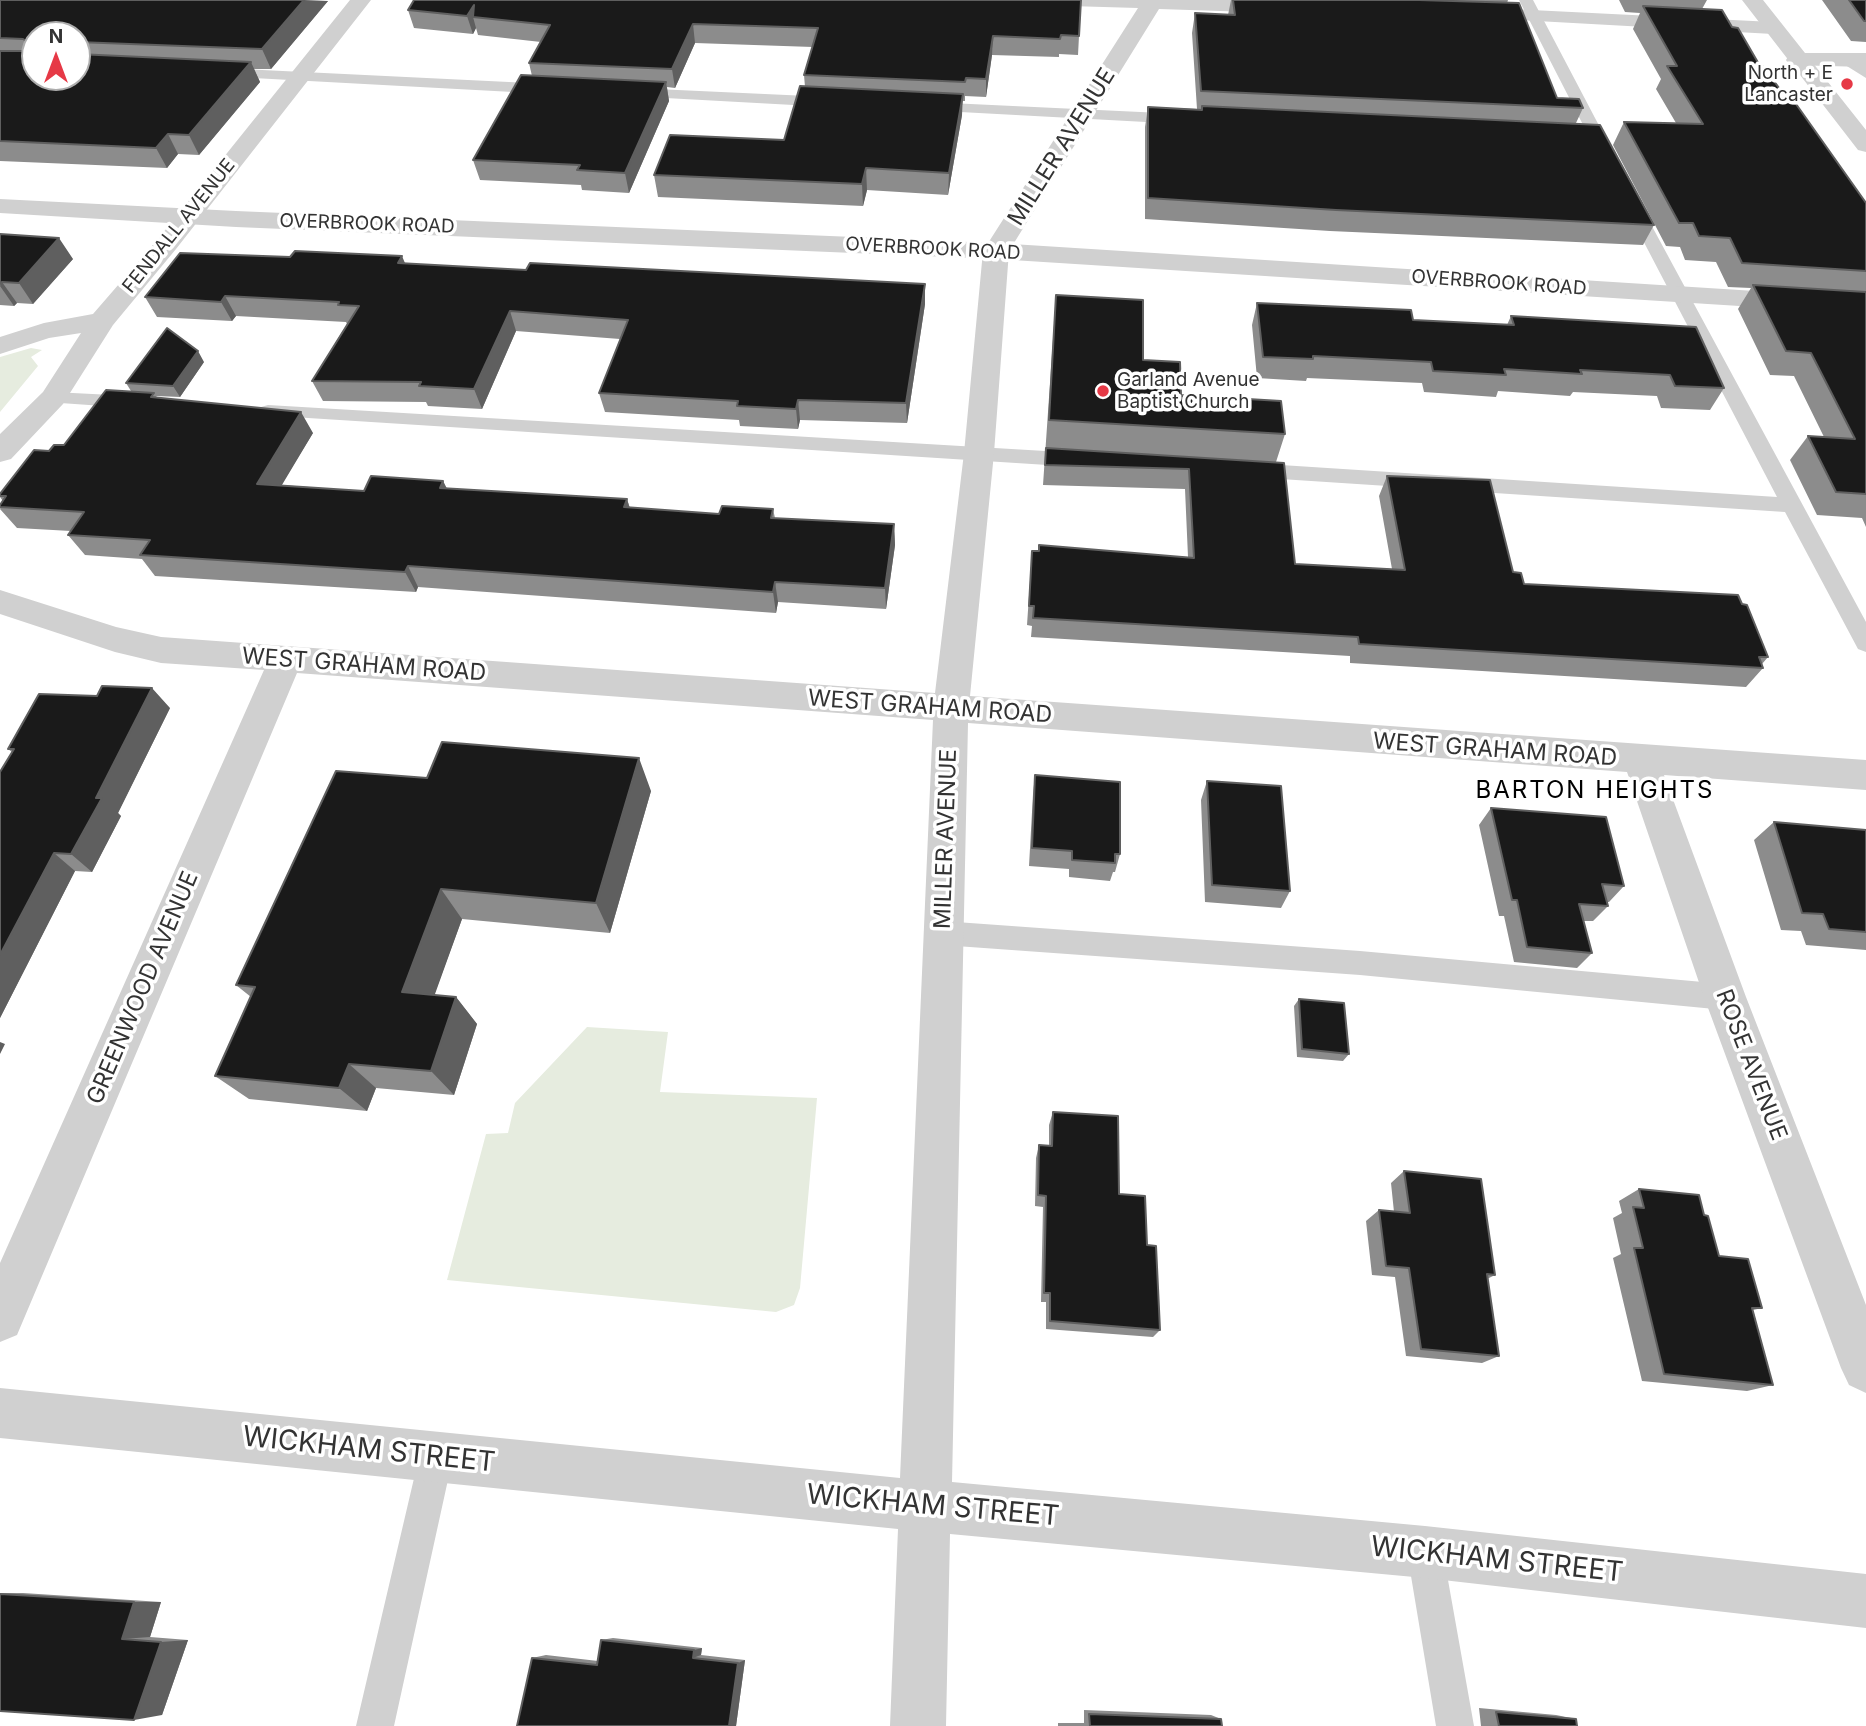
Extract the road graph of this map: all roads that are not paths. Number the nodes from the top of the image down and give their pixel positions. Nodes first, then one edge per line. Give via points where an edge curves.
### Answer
1 (361, 0) edge
2 (1069, 0) edge
3 (1752, 0) edge
4 (1153, 2) edge
5 (1297, 8) edge
6 (1530, 8) edge
7 (1451, 12) edge
8 (1773, 28) junction
9 (1797, 60) junction
10 (1856, 60) edge
11 (201, 72) edge
12 (1866, 73) edge
13 (300, 76) junction
14 (563, 89) edge
15 (618, 92) edge
16 (840, 103) edge
17 (909, 106) edge
18 (1082, 115) junction
19 (1201, 120) edge
20 (1866, 145) edge
21 (0, 206) edge
22 (188, 216) junction
23 (996, 251) junction
24 (1678, 295) junction
25 (1866, 306) edge
26 (102, 321) junction
27 (0, 346) edge
28 (53, 398) junction
29 (153, 404) edge
30 (250, 410) edge
31 (0, 452) edge
32 (979, 453) junction
33 (1097, 461) edge
34 (1236, 470) edge
35 (1794, 505) junction
36 (2, 604) edge
37 (1866, 643) edge
38 (286, 659) junction
39 (951, 708) junction
40 (1641, 761) junction
41 (1866, 775) edge
42 (942, 933) junction
43 (1725, 997) junction
44 (0, 1318) edge
45 (1866, 1368) edge
46 (0, 1413) edge
47 (436, 1457) junction
48 (925, 1506) junction
49 (1425, 1552) junction
50 (1866, 1601) edge
51 (375, 1726) edge
52 (918, 1726) edge
53 (1455, 1726) edge

1 - 13 street, FENDALL AVENUE
2 - 4 street
3 - 8 street
4 - 5 street
4 - 18 street, MILLER AVENUE
6 - 7 street
6 - 8 street
6 - 24 lane via 1590,137 1618,178
8 - 9 street
9 - 10 street
9 - 20 street
10 - 12 lane
11 - 13 lane
13 - 14 lane
13 - 22 street, FENDALL AVENUE
15 - 16 lane
17 - 18 lane
18 - 19 lane
18 - 23 street, MILLER AVENUE
21 - 22 street, OVERBROOK ROAD
22 - 23 street, OVERBROOK ROAD
22 - 26 street, FENDALL AVENUE
23 - 24 street, OVERBROOK ROAD
23 - 32 street, MILLER AVENUE
24 - 25 street, OVERBROOK ROAD
24 - 35 lane
26 - 27 street via 44,331
26 - 28 street, FENDALL AVENUE
28 - 29 lane
28 - 31 street, FENDALL AVENUE
30 - 32 lane
32 - 33 lane
32 - 39 street, MILLER AVENUE
34 - 35 lane
35 - 37 lane
36 - 38 street, WEST GRAHAM ROAD via 162,650
38 - 39 street, WEST GRAHAM ROAD
38 - 44 street, GREENWOOD AVENUE
39 - 40 street, WEST GRAHAM ROAD
39 - 42 street, MILLER AVENUE
40 - 41 street, WEST GRAHAM ROAD
40 - 43 street, ROSE AVENUE
42 - 43 lane via 1360,963
42 - 48 street, MILLER AVENUE
43 - 45 street, ROSE AVENUE
46 - 47 street, WICKHAM STREET
47 - 48 street, WICKHAM STREET
47 - 51 lane
48 - 49 street, WICKHAM STREET
48 - 52 street, MILLER AVENUE
49 - 50 street, WICKHAM STREET
49 - 53 lane

